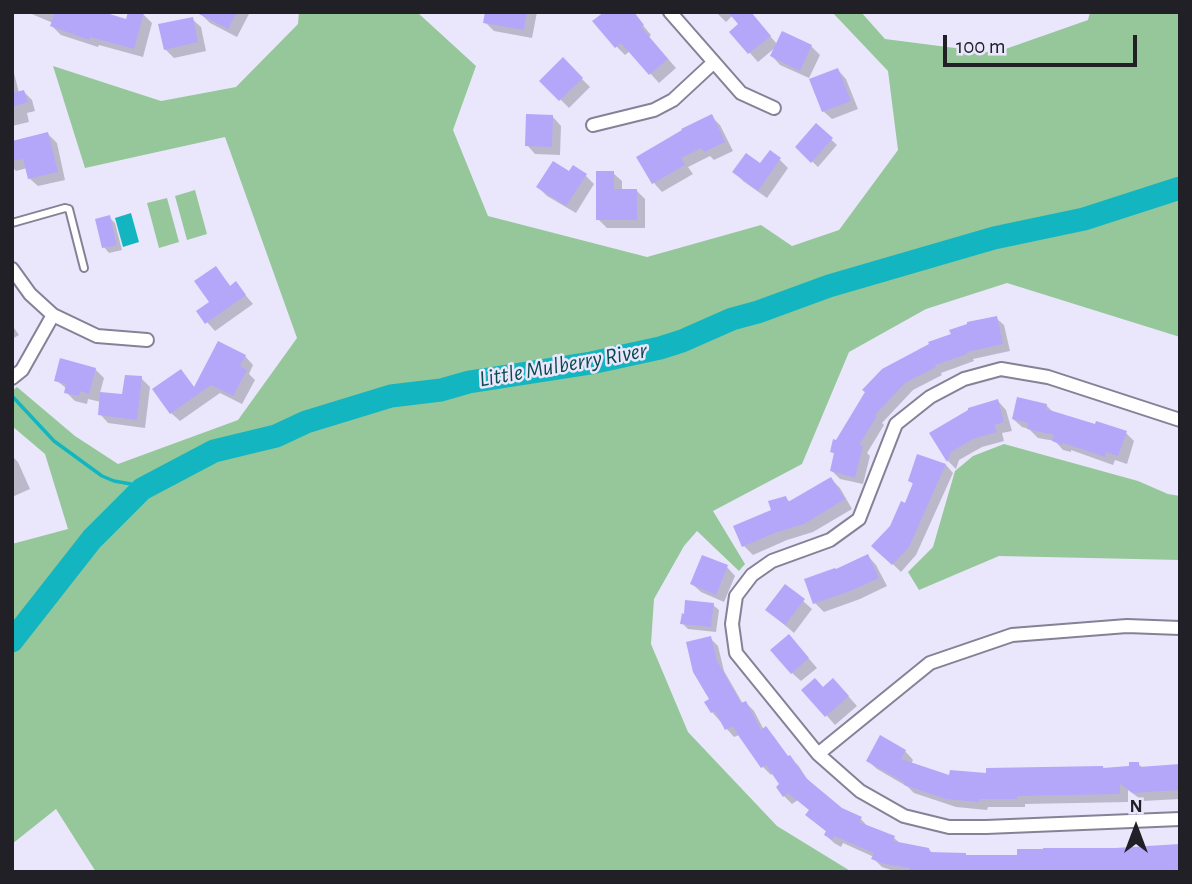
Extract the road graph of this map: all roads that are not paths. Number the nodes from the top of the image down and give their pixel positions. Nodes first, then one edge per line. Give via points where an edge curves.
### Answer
1 (670, 12) edge
2 (714, 62) junction
3 (774, 108) dead end
4 (593, 125) dead end
5 (12, 223) edge
6 (84, 268) dead end
7 (12, 269) edge
8 (53, 315) junction
9 (147, 340) dead end
10 (12, 378) edge
11 (1180, 420) edge
12 (1180, 628) edge
13 (817, 754) junction
14 (1180, 819) edge

1 - 2 street
2 - 3 street via 741,93
2 - 4 street via 673,100 654,110
5 - 6 lane via 69,209
7 - 8 street
8 - 9 street via 97,336
8 - 10 street via 22,370
11 - 13 street via 1048,377 1002,369 964,379 930,397 896,424 859,519 830,540 772,561 752,575 736,596 732,624 736,653
12 - 13 street via 1127,626 1012,635 930,663
13 - 14 street via 860,791 904,816 949,827

